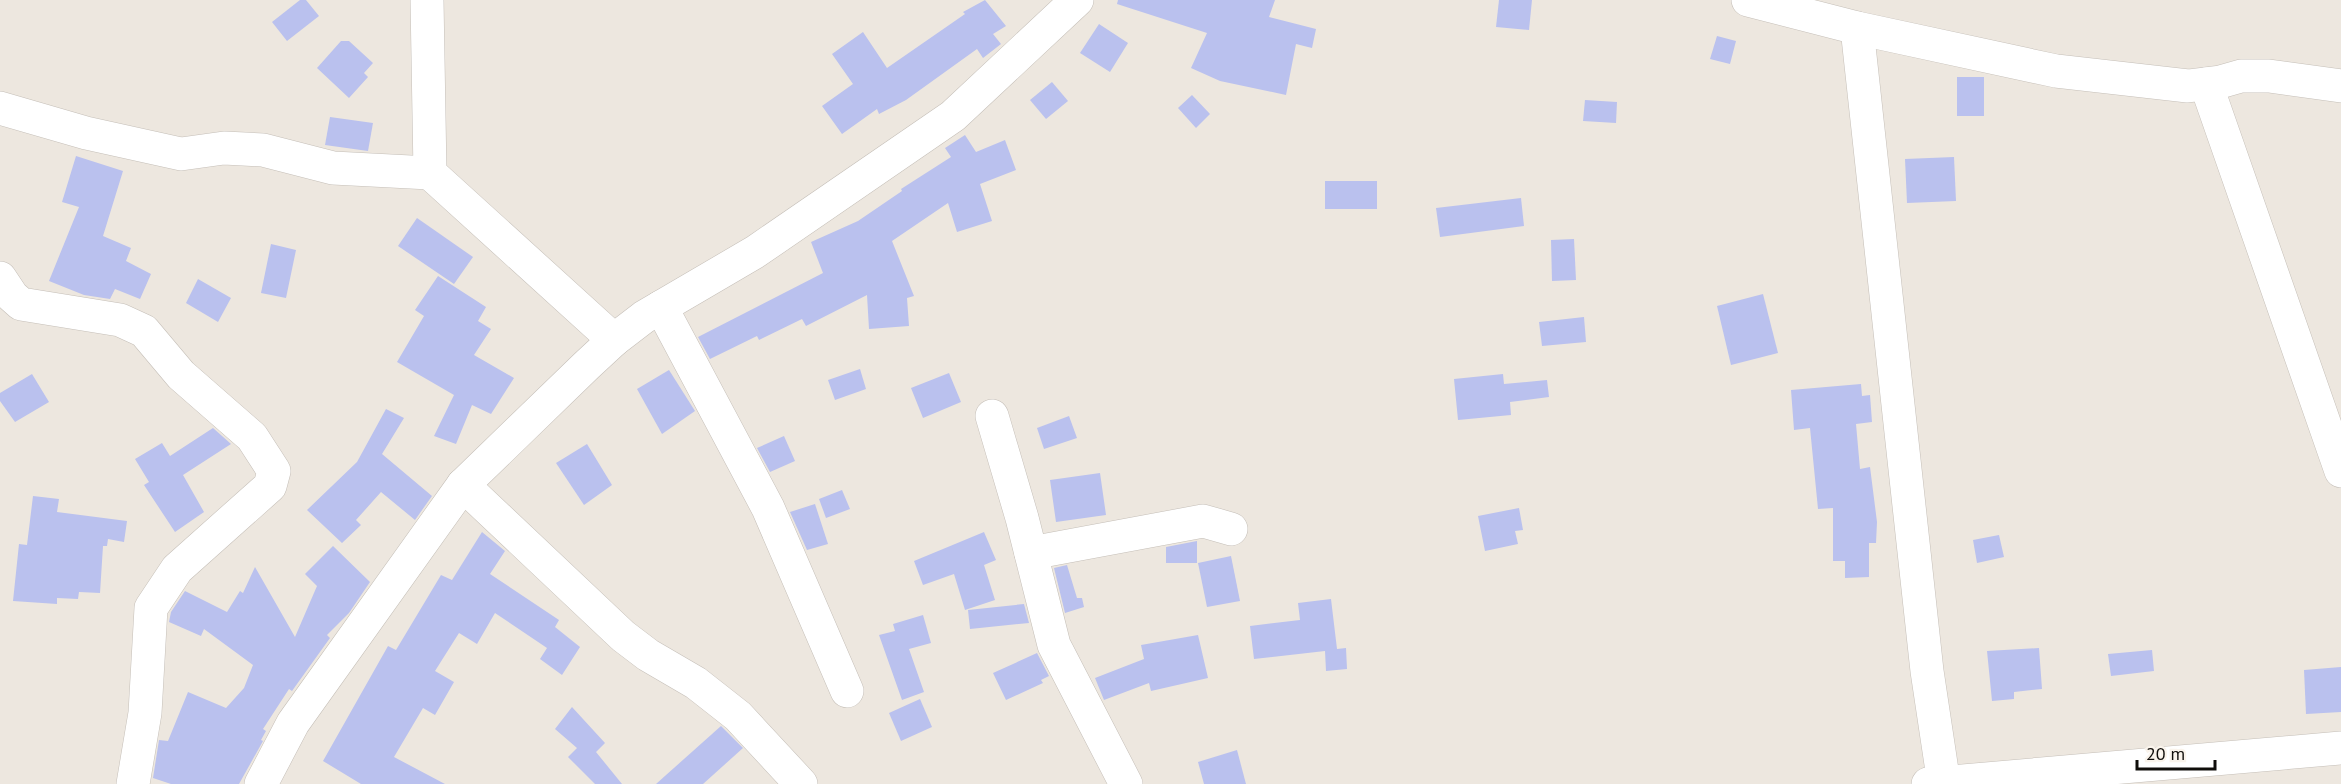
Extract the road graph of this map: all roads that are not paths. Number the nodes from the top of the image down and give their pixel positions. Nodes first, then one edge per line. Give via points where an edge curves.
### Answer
1 (427, 0) edge
2 (1077, 0) edge
3 (1748, 0) edge
4 (1857, 28) junction
5 (2206, 84) junction
6 (2341, 86) edge
7 (0, 108) edge
8 (430, 173) junction
9 (0, 278) edge
10 (661, 308) junction
11 (614, 340) junction
12 (992, 416) dead end
13 (2341, 471) edge
14 (463, 485) junction
15 (1231, 529) dead end
16 (1031, 553) junction
17 (847, 692) dead end
18 (2341, 748) edge
19 (133, 784) edge
20 (261, 784) edge
21 (801, 784) edge
22 (1126, 784) edge
23 (1939, 784) edge

1 - 8 street
2 - 10 street via 953,116 755,252
3 - 4 street
4 - 5 street via 2056,71 2188,86
4 - 23 street
5 - 6 street via 2241,76 2269,76
5 - 13 street
7 - 8 street via 86,133 181,154 224,148 262,150 333,168
8 - 11 street
9 - 19 street via 21,304 120,320 144,332 181,375 252,437 274,471 270,486 177,569 151,608 145,713
10 - 11 street
10 - 17 street via 768,508
11 - 14 street
12 - 16 street
14 - 20 street via 293,723
14 - 21 street via 623,636 696,683 738,716
15 - 16 street via 1203,520
16 - 22 street via 1054,645
18 - 23 street

